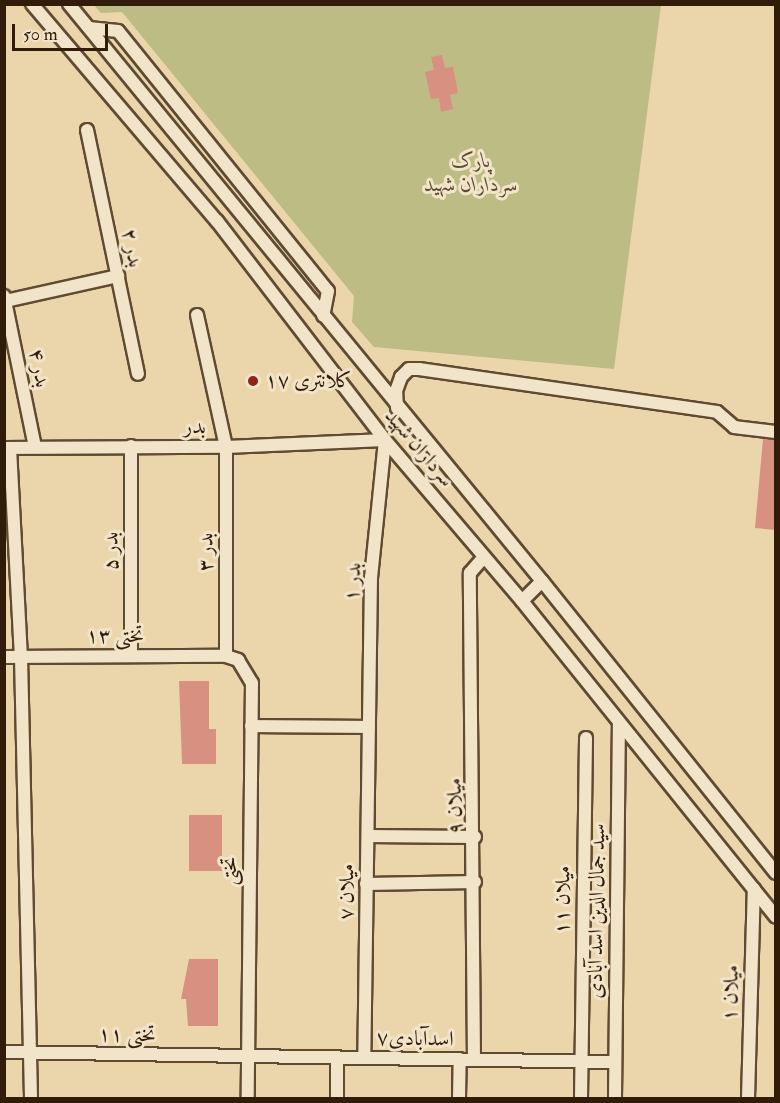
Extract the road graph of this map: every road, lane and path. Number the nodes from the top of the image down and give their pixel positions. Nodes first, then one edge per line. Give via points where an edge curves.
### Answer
1 (32, 4) edge
2 (69, 4) edge
3 (89, 28) junction
4 (87, 130) dead end
5 (118, 276) junction
6 (5, 299) edge
7 (197, 315) dead end
8 (323, 316) junction
9 (138, 374) dead end
10 (397, 408) junction
11 (776, 432) edge
12 (385, 440) junction
13 (131, 446) junction
14 (35, 447) junction
15 (226, 447) junction
16 (8, 448) edge
17 (484, 557) junction
18 (542, 581) junction
19 (522, 601) junction
20 (131, 655) junction
21 (226, 656) junction
22 (4, 657) edge
23 (21, 657) junction
24 (619, 724) junction
25 (251, 726) junction
26 (369, 727) junction
27 (586, 738) dead end
28 (368, 836) junction
29 (475, 837) junction
30 (776, 873) edge
31 (475, 882) junction
32 (366, 885) junction
33 (754, 889) junction
34 (776, 917) edge
35 (4, 1052) edge
36 (31, 1052) junction
37 (248, 1056) junction
38 (337, 1058) junction
39 (364, 1058) junction
40 (460, 1059) junction
41 (474, 1060) junction
42 (581, 1061) junction
43 (615, 1062) junction
44 (32, 1098) edge
45 (248, 1098) edge
46 (337, 1098) edge
47 (459, 1098) edge
48 (580, 1098) edge
49 (615, 1098) edge
50 (748, 1098) edge

1 - 12 street, سرداران شهید via 217,221
2 - 3 street, سرداران شهید
3 - 8 street, سرداران شهید
3 - 8 street via 118,31 328,291
4 - 5 street, بدر ۲
5 - 6 street
5 - 9 street, بدر ۲
6 - 14 street, بدر ۴
7 - 15 street, بدر ۳
8 - 10 street, سرداران شهید
10 - 11 street via 396,391 401,377 409,369 418,369 717,411 734,427
10 - 18 street, سرداران شهید
12 - 15 street, بدر
12 - 17 street, سرداران شهید
12 - 26 street, بدر ۱ via 371,577
13 - 14 street, بدر
13 - 15 street, بدر
13 - 20 street, بدر ۵
14 - 16 street, بدر
15 - 21 street, بدر ۳
16 - 23 street
17 - 19 street, سرداران شهید
17 - 29 street, میلان ۹ via 470,573
18 - 19 street
18 - 30 street, سرداران شهید
19 - 24 street, سرداران شهید
20 - 21 street, تختی ۱۳
20 - 23 street, تختی ۱۳
21 - 25 street, تختی via 238,660 252,683
22 - 23 street, تختی ۱۳
23 - 36 street
24 - 33 street, سرداران شهید
24 - 43 street, سید جمال الدین اسد آبادی
25 - 26 street
25 - 37 street, تختی
26 - 28 street, میلان ۷
27 - 42 street, میلان ۱۱
28 - 29 street
28 - 32 street, میلان ۷
29 - 31 street, میلان ۹
31 - 32 street
31 - 41 street, میلان ۹
32 - 39 street, میلان ۷
33 - 34 street, سرداران شهید
33 - 50 street, میلان ۱
35 - 36 street, تختی ۱۱
36 - 37 street, تختی ۱۱
36 - 44 street
37 - 38 street, اسدآبادی۷
37 - 45 street, تختی
38 - 39 street, اسدآبادی۷
38 - 46 street
39 - 40 street, اسدآبادی۷
40 - 41 street, اسدآبادی۷
40 - 47 street
41 - 42 street, اسدآبادی۷
42 - 43 street
42 - 48 street, میلان ۱۱
43 - 49 street, سید جمال الدین اسد آبادی

